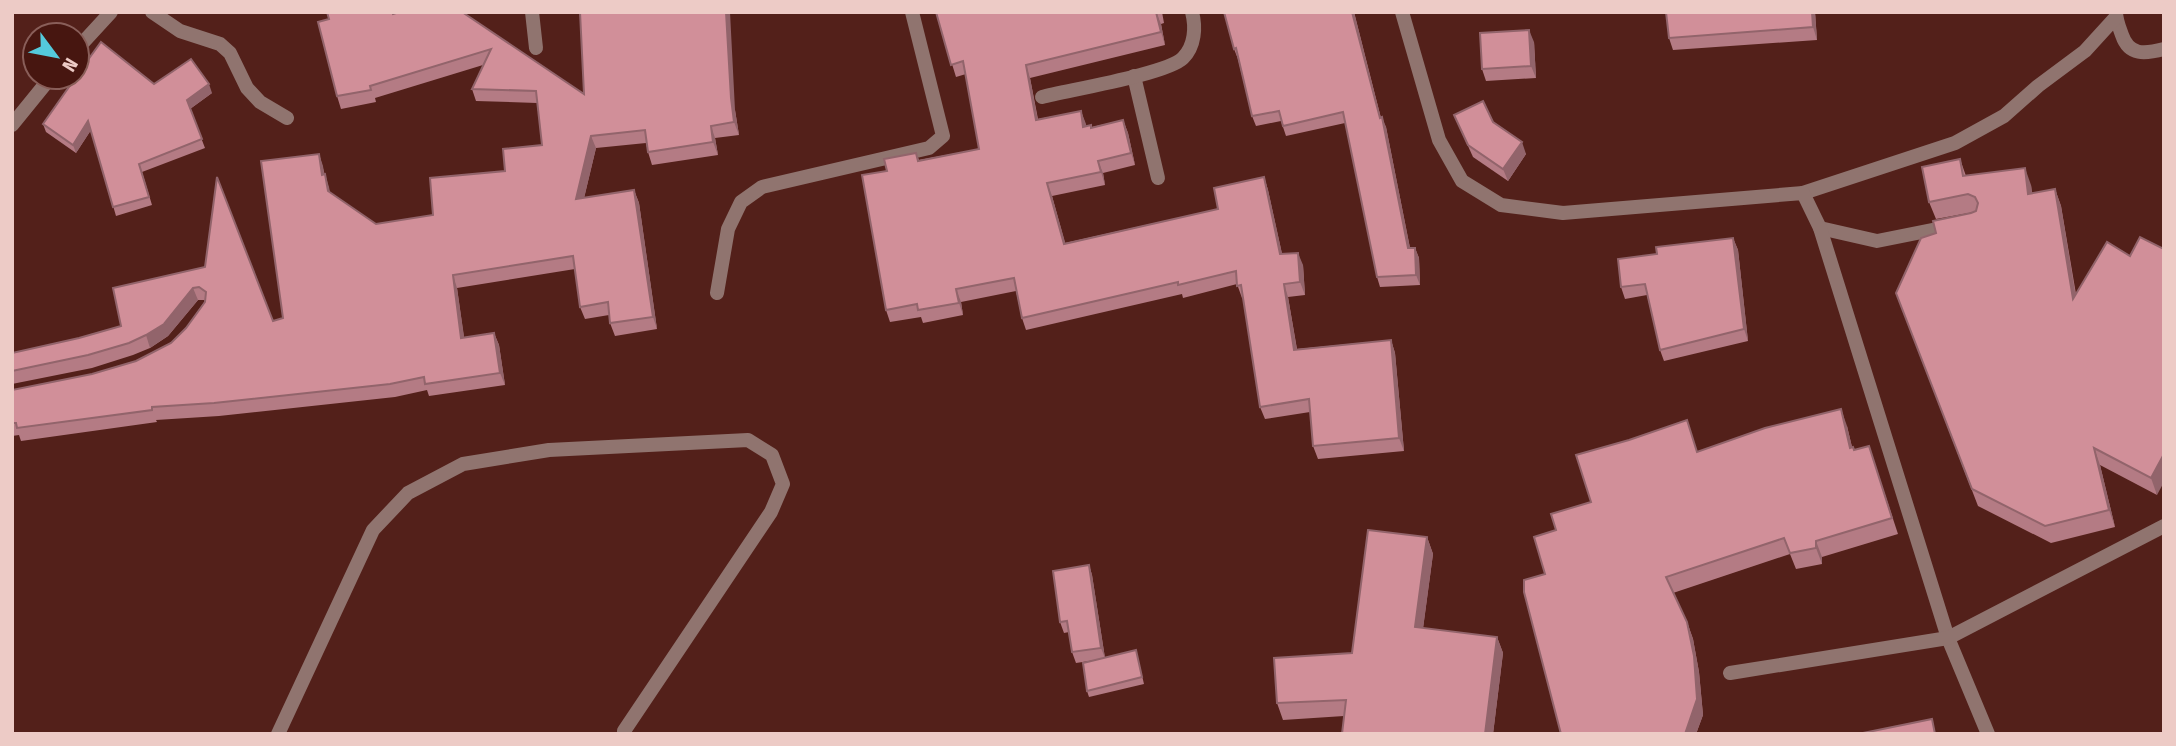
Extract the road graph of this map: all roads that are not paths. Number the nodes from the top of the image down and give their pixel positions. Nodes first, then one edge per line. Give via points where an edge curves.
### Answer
1 (111, 12) edge
2 (152, 12) edge
3 (532, 12) edge
4 (912, 12) edge
5 (1192, 12) edge
6 (1402, 12) edge
7 (2116, 15) edge
8 (91, 34) edge
9 (536, 48) dead end
10 (2164, 49) edge
11 (1134, 76) junction
12 (40, 91) edge
13 (1042, 97) dead end
14 (287, 118) dead end
15 (12, 125) edge
16 (1158, 178) dead end
17 (1803, 193) junction
18 (1963, 224) edge
19 (1820, 228) junction
20 (717, 293) dead end
21 (2164, 526) edge
22 (1948, 638) junction
23 (1730, 673) dead end
24 (624, 731) dead end
25 (278, 734) edge
26 (1988, 734) edge

1 - 8 street
2 - 14 street via 180,31 220,44 230,53 247,88
3 - 9 street
4 - 20 street via 943,136 929,148 762,187 741,202 728,229
5 - 11 street via 1193,40 1183,58 1165,69
6 - 17 street via 1439,140 1462,181 1501,205 1563,214
7 - 10 street via 2129,49 2146,53
7 - 17 street via 2085,51 2004,116 1955,143
11 - 13 street
11 - 16 street
12 - 15 street
17 - 19 street
18 - 19 street via 1877,241
19 - 22 street
21 - 22 street
22 - 23 street
22 - 26 street
24 - 25 street via 771,512 783,484 772,454 748,440 549,450 463,464 408,493 373,530

